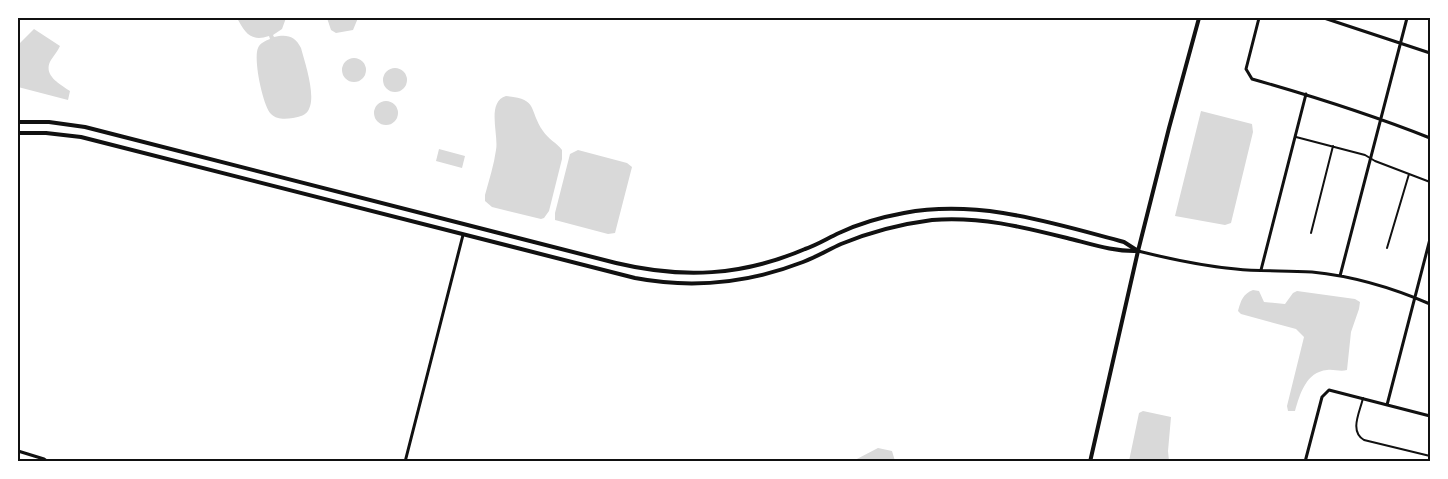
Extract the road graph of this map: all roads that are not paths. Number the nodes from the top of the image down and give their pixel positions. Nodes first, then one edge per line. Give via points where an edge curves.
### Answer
1 (1199, 18) edge
2 (1259, 18) edge
3 (1324, 18) edge
4 (1407, 18) edge
5 (1400, 42) junction
6 (1430, 53) edge
7 (1306, 94) junction
8 (1380, 119) junction
9 (18, 122) edge
10 (18, 133) edge
11 (1296, 136) junction
12 (1430, 138) edge
13 (141, 142) junction
14 (1333, 146) junction
15 (139, 152) junction
16 (1370, 158) junction
17 (1409, 174) junction
18 (1430, 182) edge
19 (465, 224) junction
20 (1311, 233) dead end
21 (462, 235) junction
22 (1430, 239) edge
23 (1387, 248) dead end
24 (1138, 251) junction
25 (638, 268) junction
26 (1261, 270) junction
27 (1340, 276) junction
28 (636, 278) junction
29 (1414, 297) junction
30 (1430, 304) edge
31 (1363, 398) junction
32 (1387, 405) junction
33 (1430, 416) edge
34 (18, 452) edge
35 (1430, 456) edge
36 (48, 462) edge
37 (406, 462) edge
38 (1090, 462) edge
39 (1305, 462) edge

1 - 24 street
2 - 7 street via 1246,69 1252,80
3 - 5 street
4 - 5 street
5 - 6 street
5 - 8 street
7 - 8 street
7 - 11 street
8 - 12 street
8 - 16 street
9 - 13 street via 62,123
10 - 15 street via 71,135
11 - 14 lane
11 - 26 street
13 - 15 street
13 - 19 street
14 - 16 lane
14 - 20 lane
15 - 21 street
16 - 17 lane
16 - 27 street
17 - 18 lane
17 - 23 lane
19 - 21 street
19 - 25 street
21 - 28 street
21 - 37 street
22 - 29 street
24 - 25 street via 1124,242 1017,215 979,209 951,209 904,213 870,221 794,254 746,268 688,273
24 - 26 street via 1209,266
24 - 28 street via 1122,252 995,222 934,220 876,231 776,272 746,279 694,284
24 - 38 street
25 - 28 street
26 - 27 street
27 - 29 street
29 - 30 street
29 - 32 street
31 - 32 street
31 - 35 lane via 1356,427 1359,437
31 - 39 street via 1334,390 1325,393
32 - 33 street
34 - 36 street via 44,458

